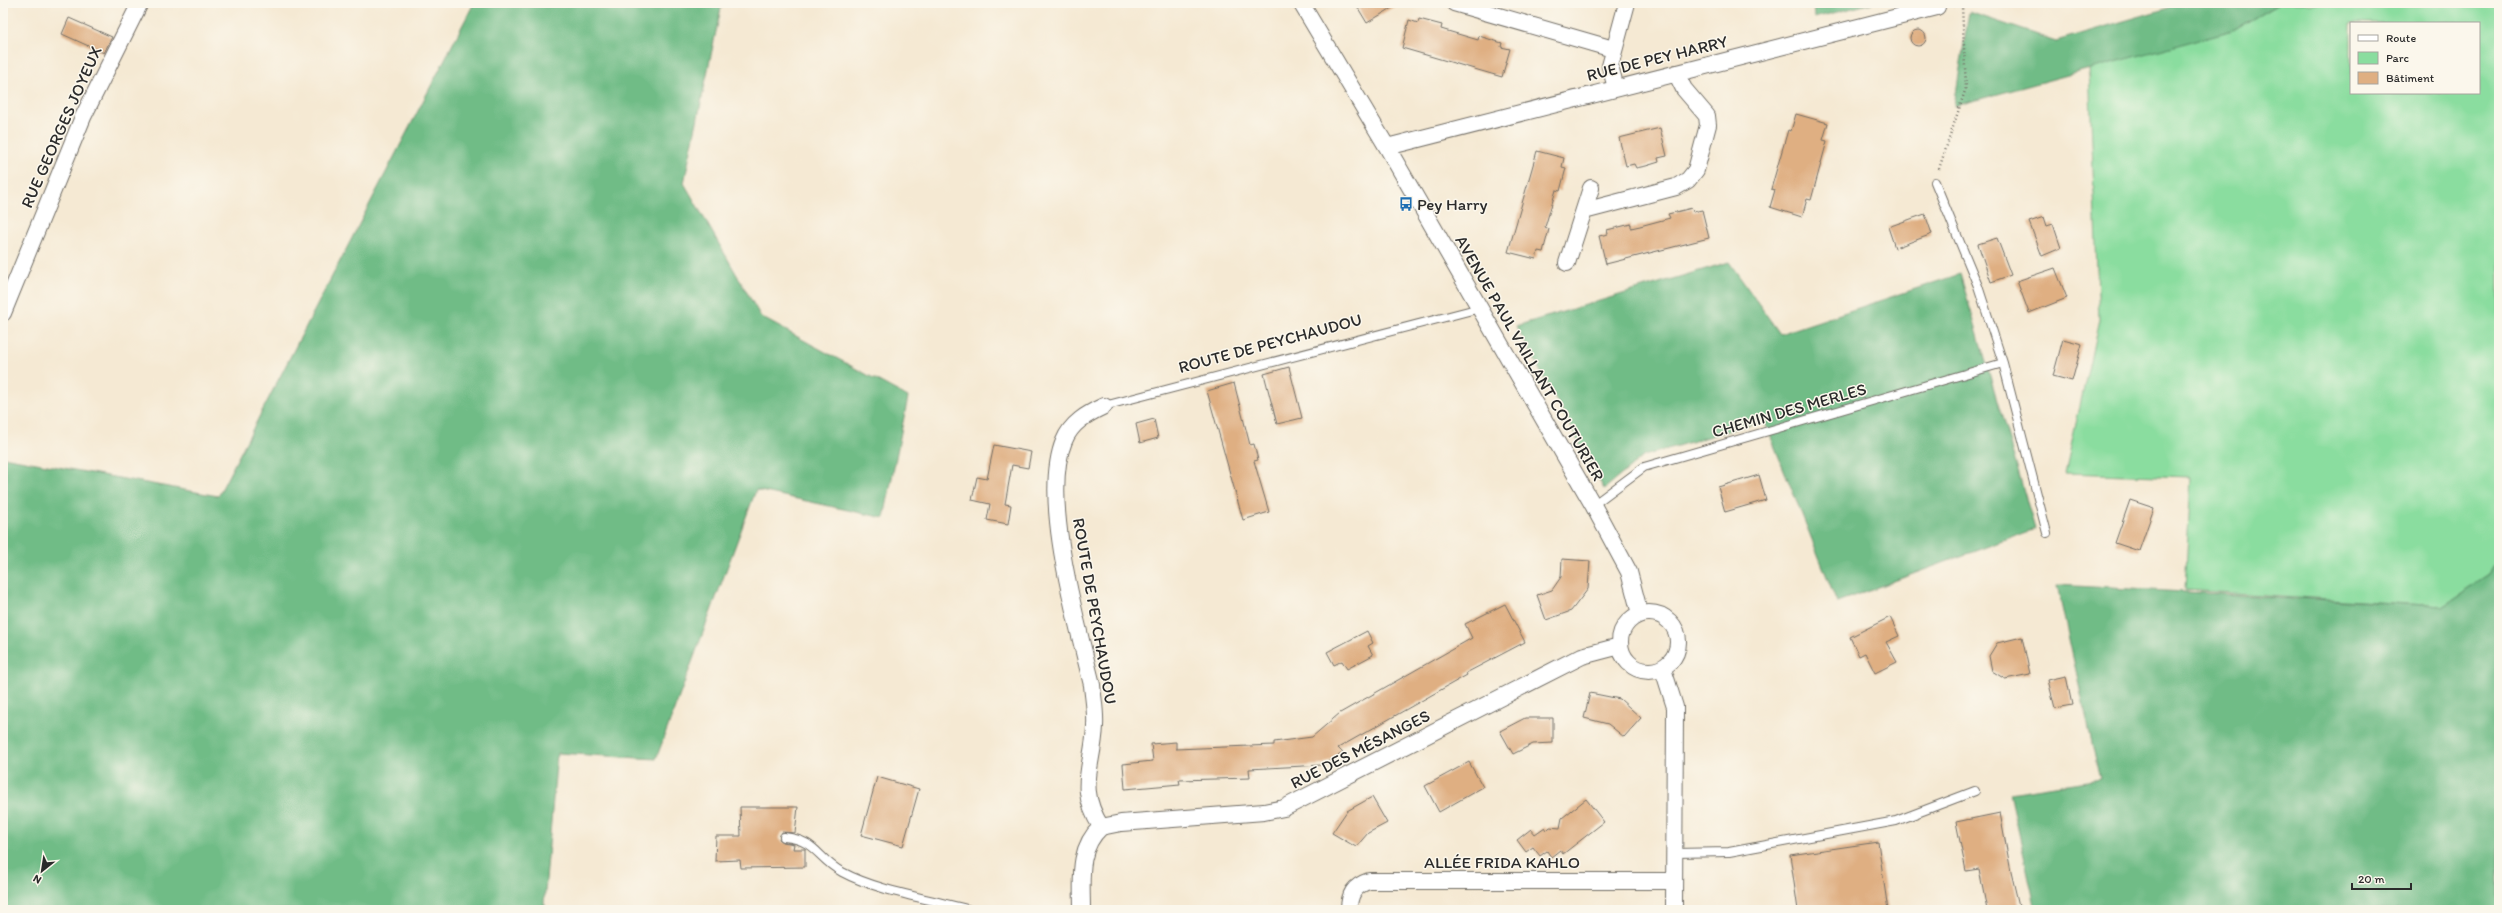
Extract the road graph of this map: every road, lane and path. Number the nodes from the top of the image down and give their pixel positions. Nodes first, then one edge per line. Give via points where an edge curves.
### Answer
1 (140, 3) edge
2 (1301, 3) edge
3 (1454, 3) edge
4 (1627, 3) edge
5 (1937, 6) dead end
6 (1962, 6) dead end
7 (1613, 49) junction
8 (1676, 73) junction
9 (1616, 88) junction
10 (1387, 147) junction
11 (1935, 182) joint
12 (1591, 188) dead end
13 (1584, 211) junction
14 (1567, 263) dead end
15 (1480, 308) junction
16 (3, 313) edge
17 (2003, 364) junction
18 (1104, 406) joint
19 (1593, 505) junction
20 (2047, 533) dead end
21 (1640, 614) junction
22 (1620, 646) junction
23 (1663, 669) junction
24 (1975, 791) dead end
25 (1101, 827) junction
26 (784, 836) dead end
27 (1675, 854) junction
28 (1674, 881) junction
29 (970, 910) edge
30 (1082, 910) edge
31 (1349, 910) edge
32 (1674, 910) edge

1 - 16 street, RUE GEORGES JOYEUX via 83,117
2 - 10 street, AVENUE PAUL VAILLANT COUTURIER
3 - 7 street
4 - 7 street
5 - 8 street, RUE DE PEY HARRY
6 - 11 path via 1966,88
7 - 9 street via 1610,66
8 - 9 street, RUE DE PEY HARRY
8 - 13 street via 1684,89 1707,116 1708,125 1696,170 1688,180 1676,187
9 - 10 street, RUE DE PEY HARRY
10 - 15 street, AVENUE PAUL VAILLANT COUTURIER
11 - 17 lane via 1978,286
12 - 13 street
13 - 14 street
15 - 18 lane, ROUTE DE PEYCHAUDOU
15 - 19 street, AVENUE PAUL VAILLANT COUTURIER
17 - 19 lane, CHEMIN DES MERLES via 1644,467
17 - 20 lane
18 - 25 street, ROUTE DE PEYCHAUDOU via 1072,427 1064,441 1057,490 1062,554 1092,685 1095,725 1086,782 1087,796 1090,810
19 - 21 street, AVENUE PAUL VAILLANT COUTURIER via 1629,572
21 - 22 street via 1627,623 1620,638
21 - 23 street via 1659,615 1674,627 1679,646 1670,663
22 - 23 street via 1626,661 1639,670 1655,672
22 - 25 street, RUE DES MÉSANGES via 1582,656 1284,808
23 - 27 street via 1674,707
24 - 27 lane via 1896,821 1729,852
25 - 30 street via 1091,836 1083,862
26 - 29 lane via 809,843 841,871 865,882
27 - 28 street
28 - 31 street, ALLÉE FRIDA KAHLO via 1368,881 1358,885 1352,893
28 - 32 street

